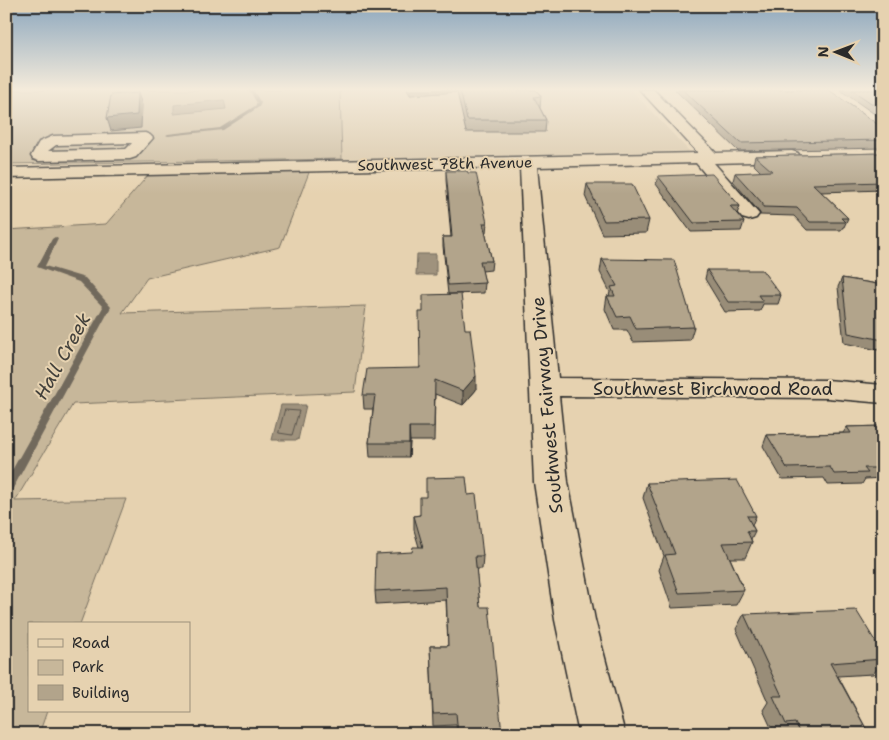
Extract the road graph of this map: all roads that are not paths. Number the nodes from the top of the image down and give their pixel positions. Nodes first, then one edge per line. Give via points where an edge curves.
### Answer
1 (677, 125) edge
2 (39, 156) joint
3 (805, 156) edge
4 (707, 158) junction
5 (527, 162) junction
6 (6, 173) edge
7 (749, 214) dead end
8 (543, 387) junction
9 (883, 394) edge
10 (602, 734) edge

1 - 4 street
2 - 2 street via 46,144 56,140 145,138 130,154
3 - 4 street, Southwest 78th Avenue
4 - 5 street, Southwest 78th Avenue
4 - 7 street
5 - 6 street, Southwest 78th Avenue
5 - 8 street, Southwest Fairway Drive
8 - 9 street, Southwest Birchwood Road via 827,389
8 - 10 street, Southwest Fairway Drive via 550,482 575,620

